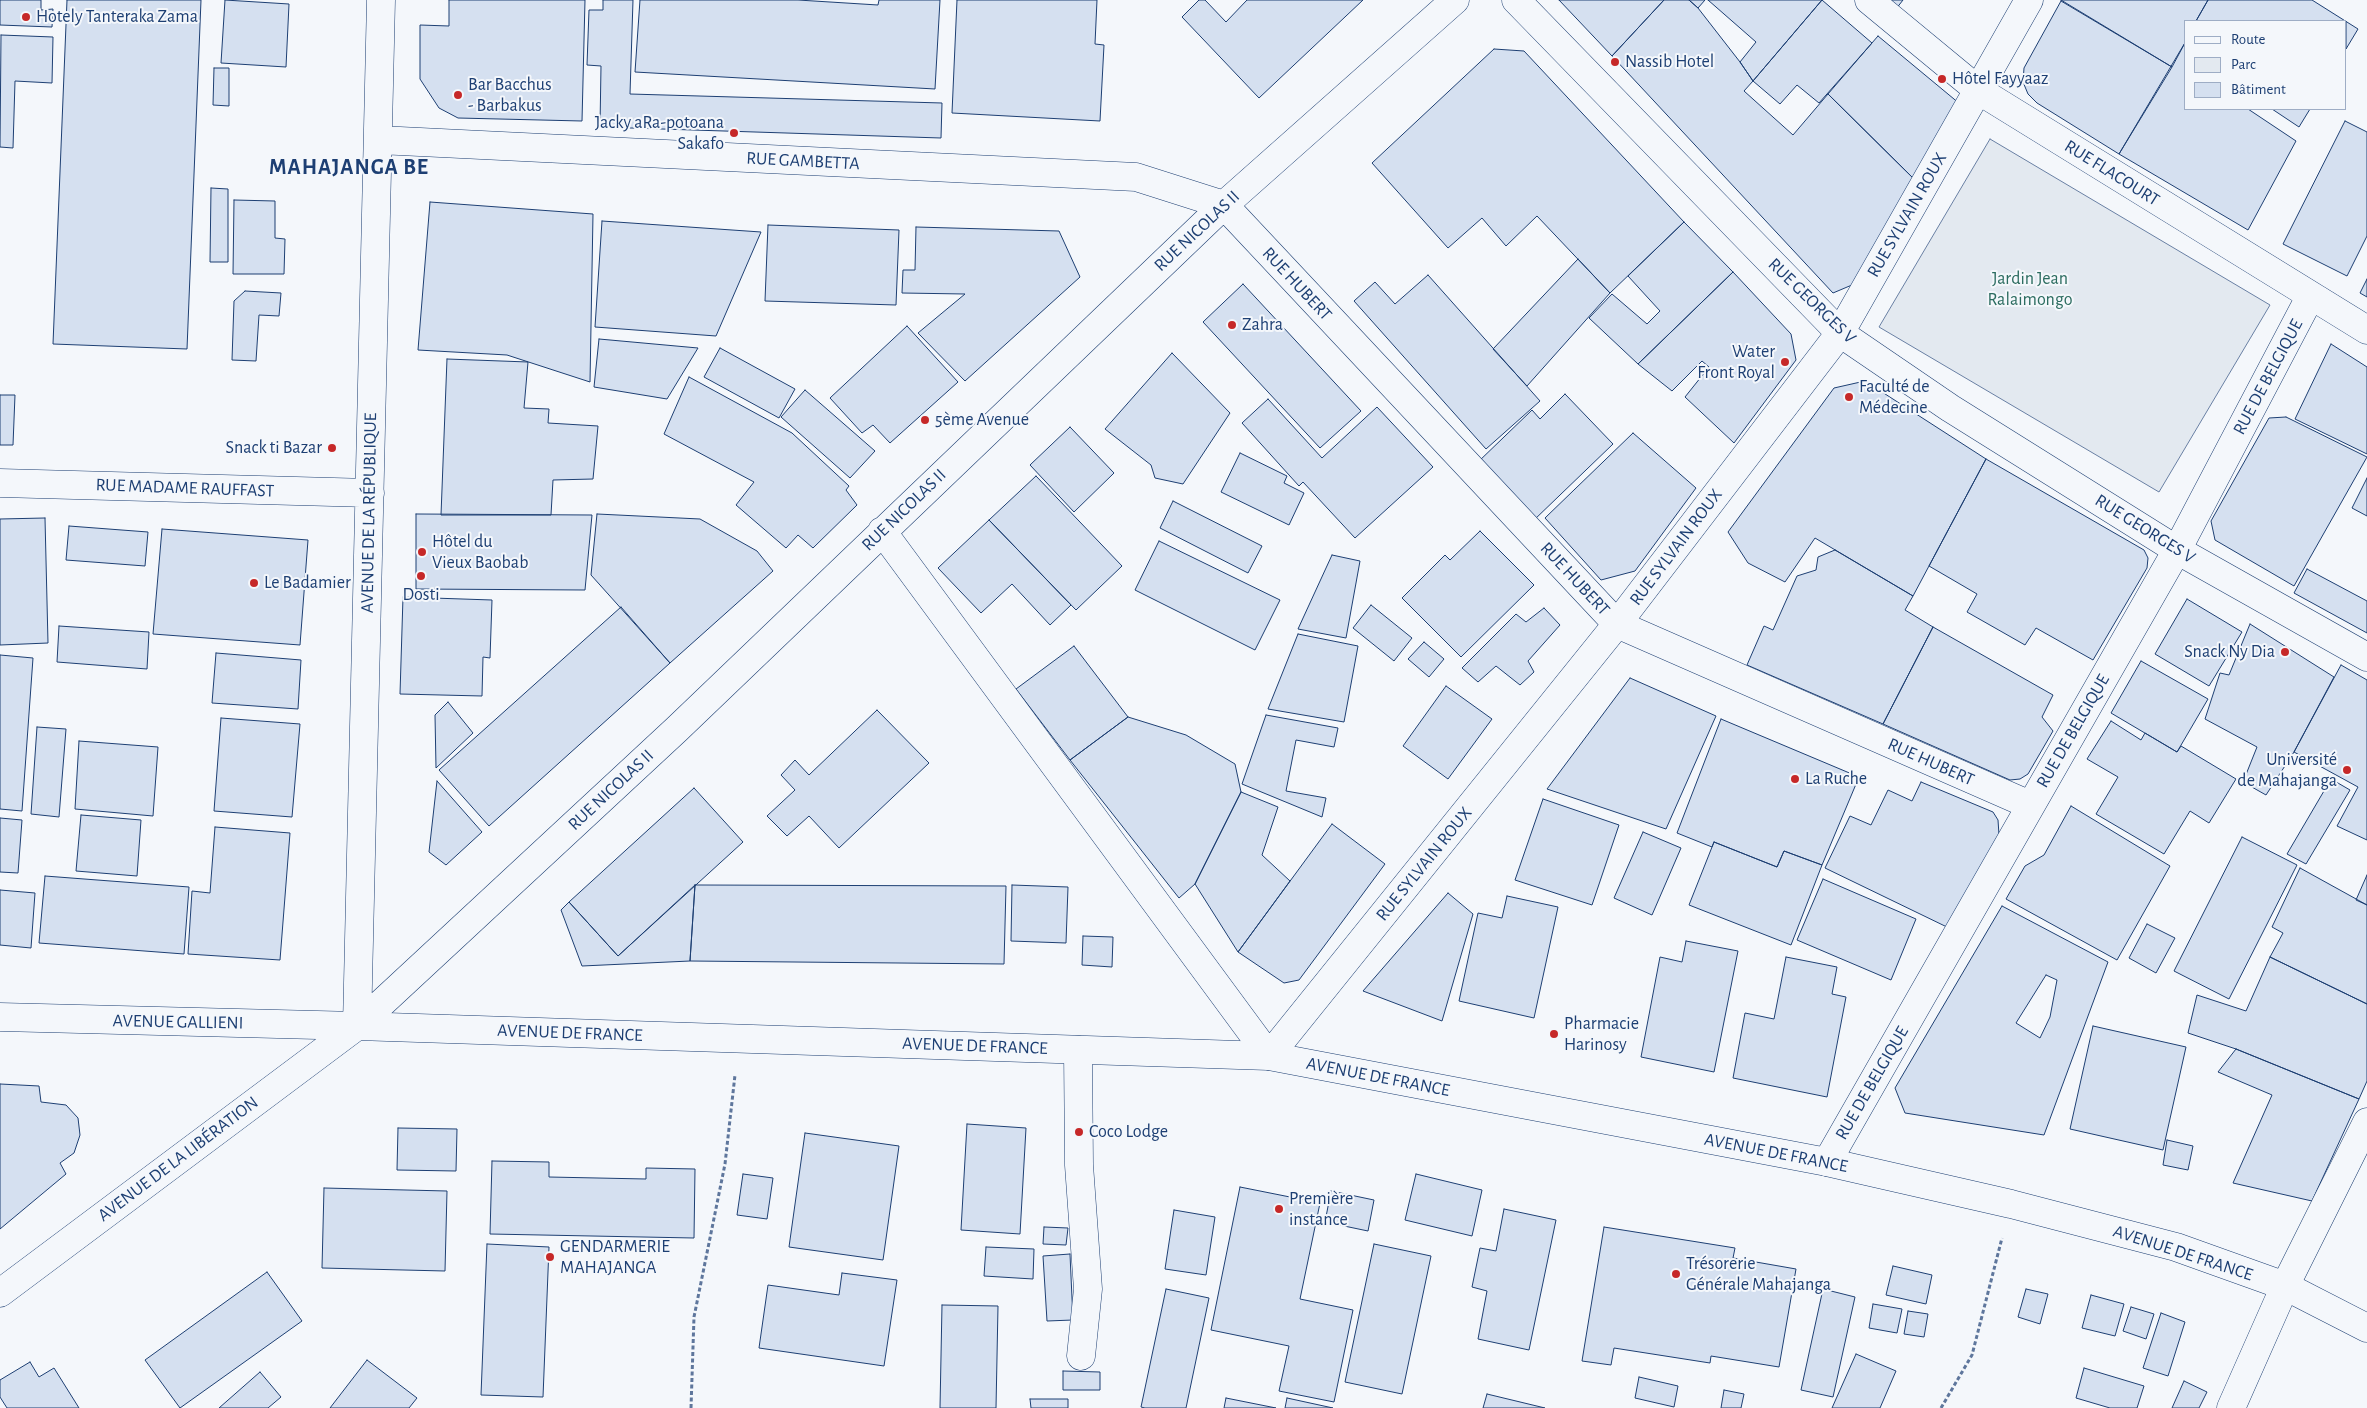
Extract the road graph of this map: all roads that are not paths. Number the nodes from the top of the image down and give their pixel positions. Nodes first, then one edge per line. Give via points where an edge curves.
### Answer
1 (381, 0) edge
2 (1455, 0) edge
3 (1516, 0) edge
4 (1869, 0) edge
5 (2029, 0) edge
6 (1978, 90) junction
7 (379, 140) junction
8 (1224, 205) junction
9 (2310, 296) junction
10 (2367, 330) edge
11 (1840, 333) junction
12 (0, 483) edge
13 (370, 494) junction
14 (882, 531) junction
15 (2177, 550) junction
16 (1617, 624) junction
17 (2367, 657) edge
18 (2030, 805) junction
19 (0, 1017) edge
20 (357, 1026) junction
21 (1078, 1050) junction
22 (1269, 1056) junction
23 (2367, 1122) edge
24 (1827, 1162) junction
25 (2285, 1286) junction
26 (0, 1293) edge
27 (2367, 1328) edge
28 (1081, 1356) dead end
29 (2230, 1408) edge

1 - 7 street, AVENUE DE LA RÉPUBLIQUE
2 - 8 street, RUE NICOLAS II
3 - 11 street, RUE GEORGES V
4 - 6 street, RUE FLACOURT
5 - 6 street, RUE SYLVAIN ROUX
6 - 9 street, RUE FLACOURT
6 - 11 street, RUE SYLVAIN ROUX
7 - 8 street, RUE GAMBETTA via 1136,177
7 - 13 street, AVENUE DE LA RÉPUBLIQUE
8 - 14 street, RUE NICOLAS II
8 - 16 street, RUE HUBERT
9 - 10 street, RUE FLACOURT
9 - 15 street, RUE DE BELGIQUE
11 - 15 street, RUE GEORGES V via 1950,408
11 - 16 street, RUE SYLVAIN ROUX
12 - 13 street, RUE MADAME RAUFFAST
13 - 20 street, AVENUE DE LA RÉPUBLIQUE
14 - 20 street, RUE NICOLAS II via 676,729
14 - 22 street
15 - 17 street, RUE GEORGES V
15 - 18 street, RUE DE BELGIQUE
16 - 18 street, RUE HUBERT
16 - 22 street, RUE SYLVAIN ROUX
18 - 24 street, RUE DE BELGIQUE
19 - 20 street, AVENUE GALLIENI
20 - 21 street, AVENUE DE FRANCE
20 - 26 street, AVENUE DE LA LIBÉRATION
21 - 22 street, AVENUE DE FRANCE
21 - 28 street via 1079,1165 1088,1289
22 - 24 street, AVENUE DE FRANCE
23 - 25 street
24 - 25 street, AVENUE DE FRANCE via 2176,1247
25 - 27 street, AVENUE DE FRANCE
25 - 29 street

